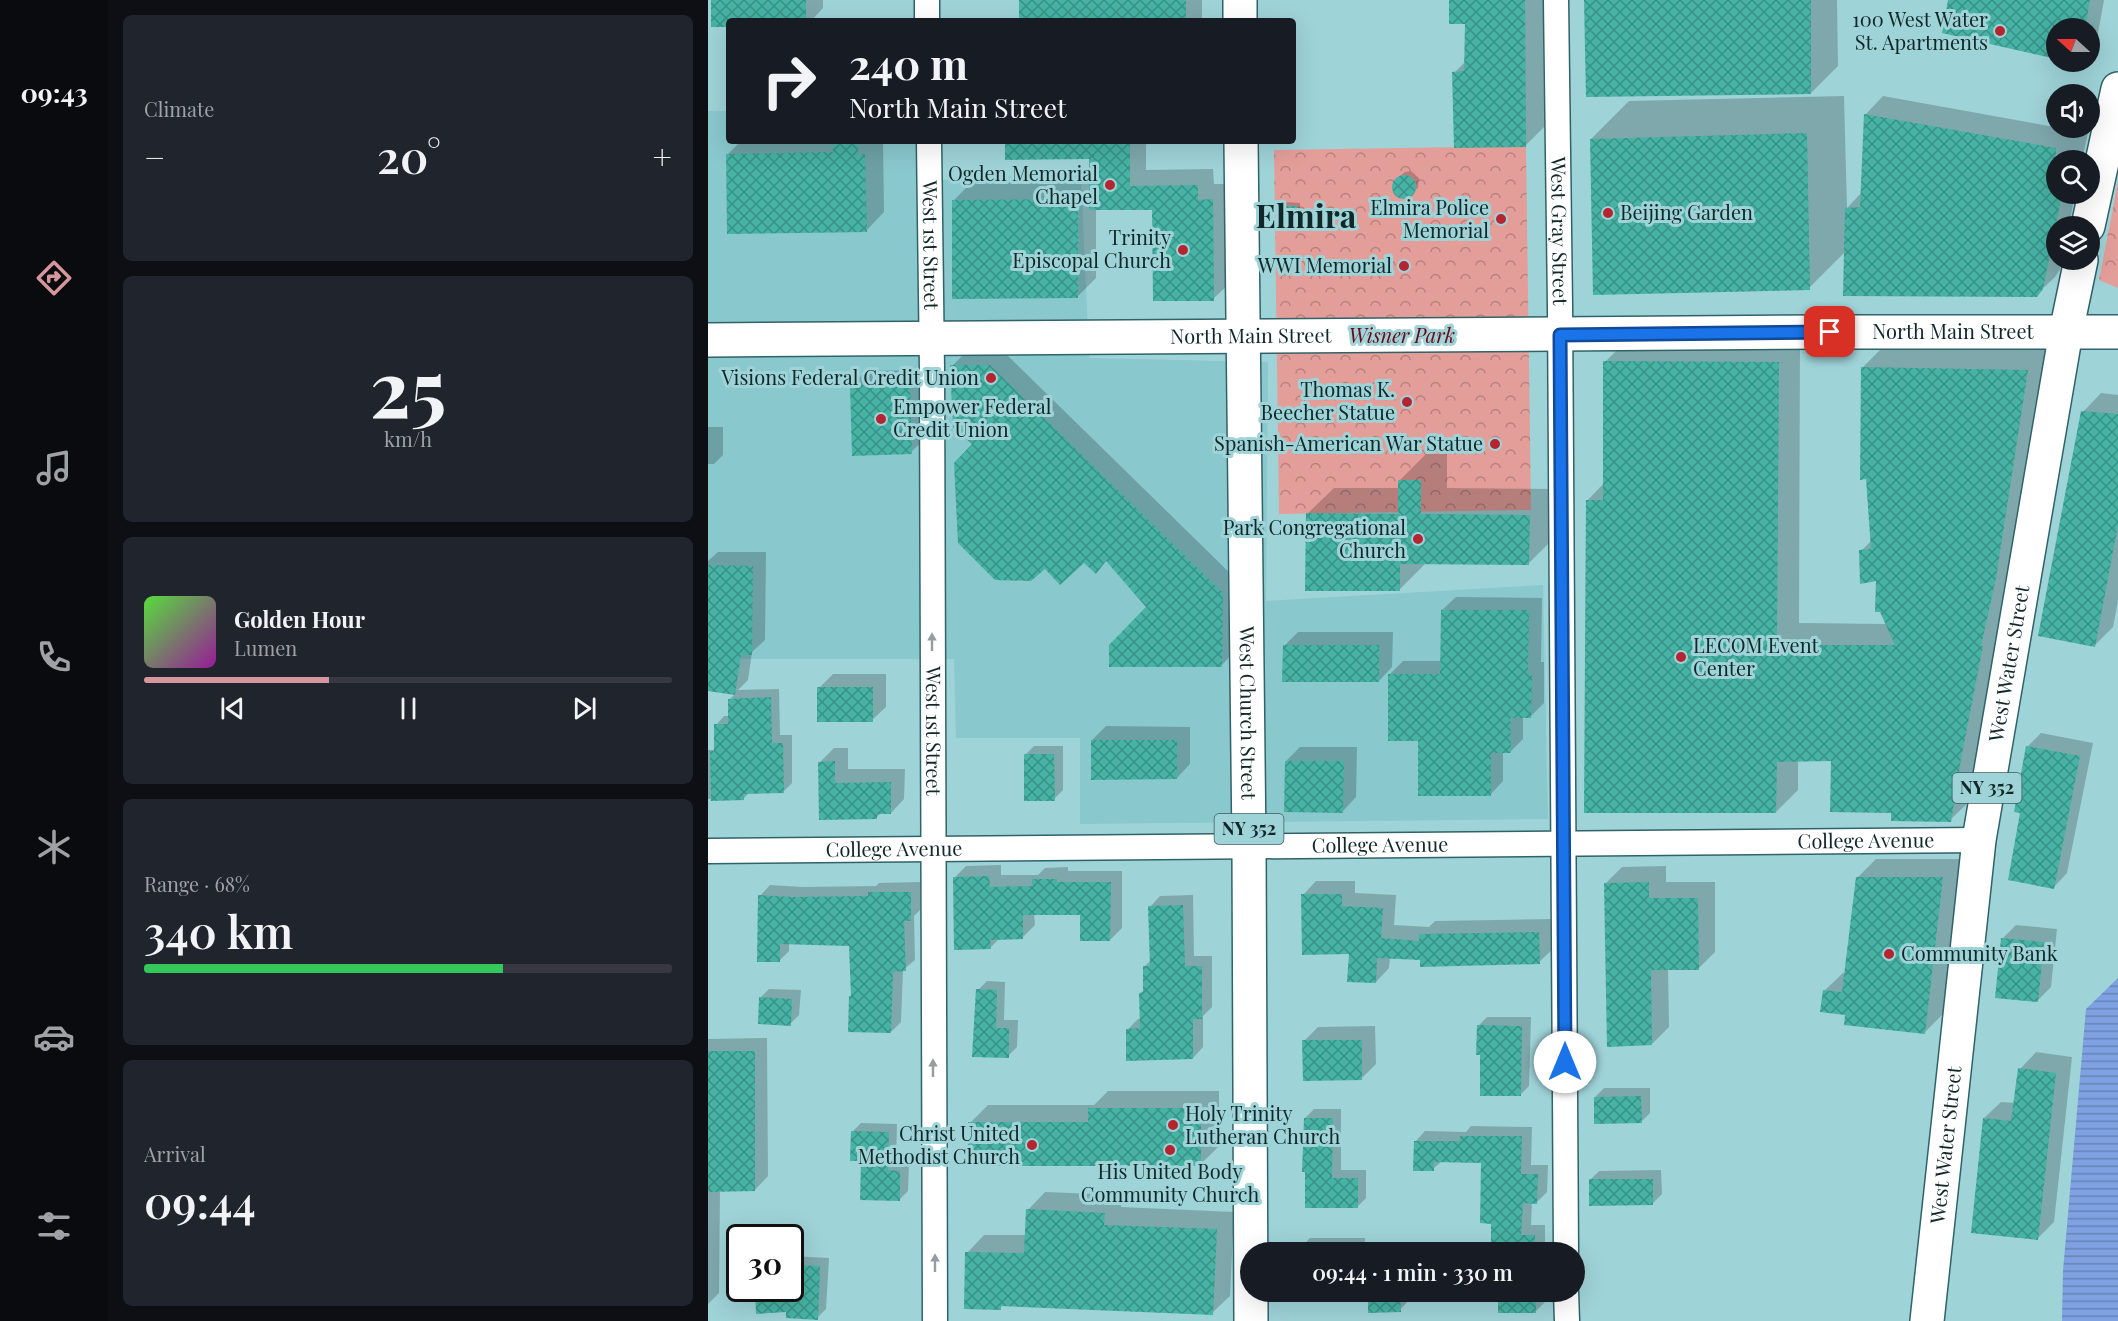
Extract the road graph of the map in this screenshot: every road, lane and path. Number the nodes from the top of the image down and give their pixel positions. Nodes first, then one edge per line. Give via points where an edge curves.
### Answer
1 (927, 0) edge
2 (1240, 0) edge
3 (1556, 0) edge
4 (927, 18) edge
5 (1240, 18) edge
6 (2118, 89) edge
7 (929, 144) edge
8 (1241, 144) edge
9 (2090, 216) edge
10 (2078, 270) edge
11 (2066, 332) junction
12 (2118, 332) edge
13 (1560, 335) junction
14 (1243, 337) junction
15 (708, 340) edge
16 (932, 340) junction
17 (1979, 840) junction
18 (1563, 844) junction
19 (1249, 846) junction
20 (932, 849) junction
21 (708, 851) edge
22 (1566, 1242) edge
23 (1566, 1302) edge
24 (935, 1321) edge
25 (1251, 1321) edge
26 (1566, 1321) edge
27 (1927, 1321) edge

1 - 4 street
2 - 5 main road
3 - 13 street, West Gray Street
6 - 9 main road
7 - 16 street, West 1st Street
8 - 14 main road, West Church Street / NY 352
10 - 11 main road, West Water Street / NY 352
11 - 12 main road, North Main Street
11 - 13 main road, North Main Street
11 - 17 main road, West Water Street / NY 352
13 - 14 main road, North Main Street
13 - 18 street, West Gray Street
14 - 16 main road, North Main Street
14 - 19 main road, West Church Street / NY 352
15 - 16 main road, North Main Street
20 -> 16 street, West 1st Street
17 - 18 street, College Avenue
17 - 27 main road, West Water Street / NY 352
18 - 19 street, College Avenue
18 - 22 street, West Gray Street
19 - 20 street, College Avenue
19 - 25 main road, West Church Street / NY 352
20 - 21 street, College Avenue
24 -> 20 street, West 1st Street
23 - 26 street

